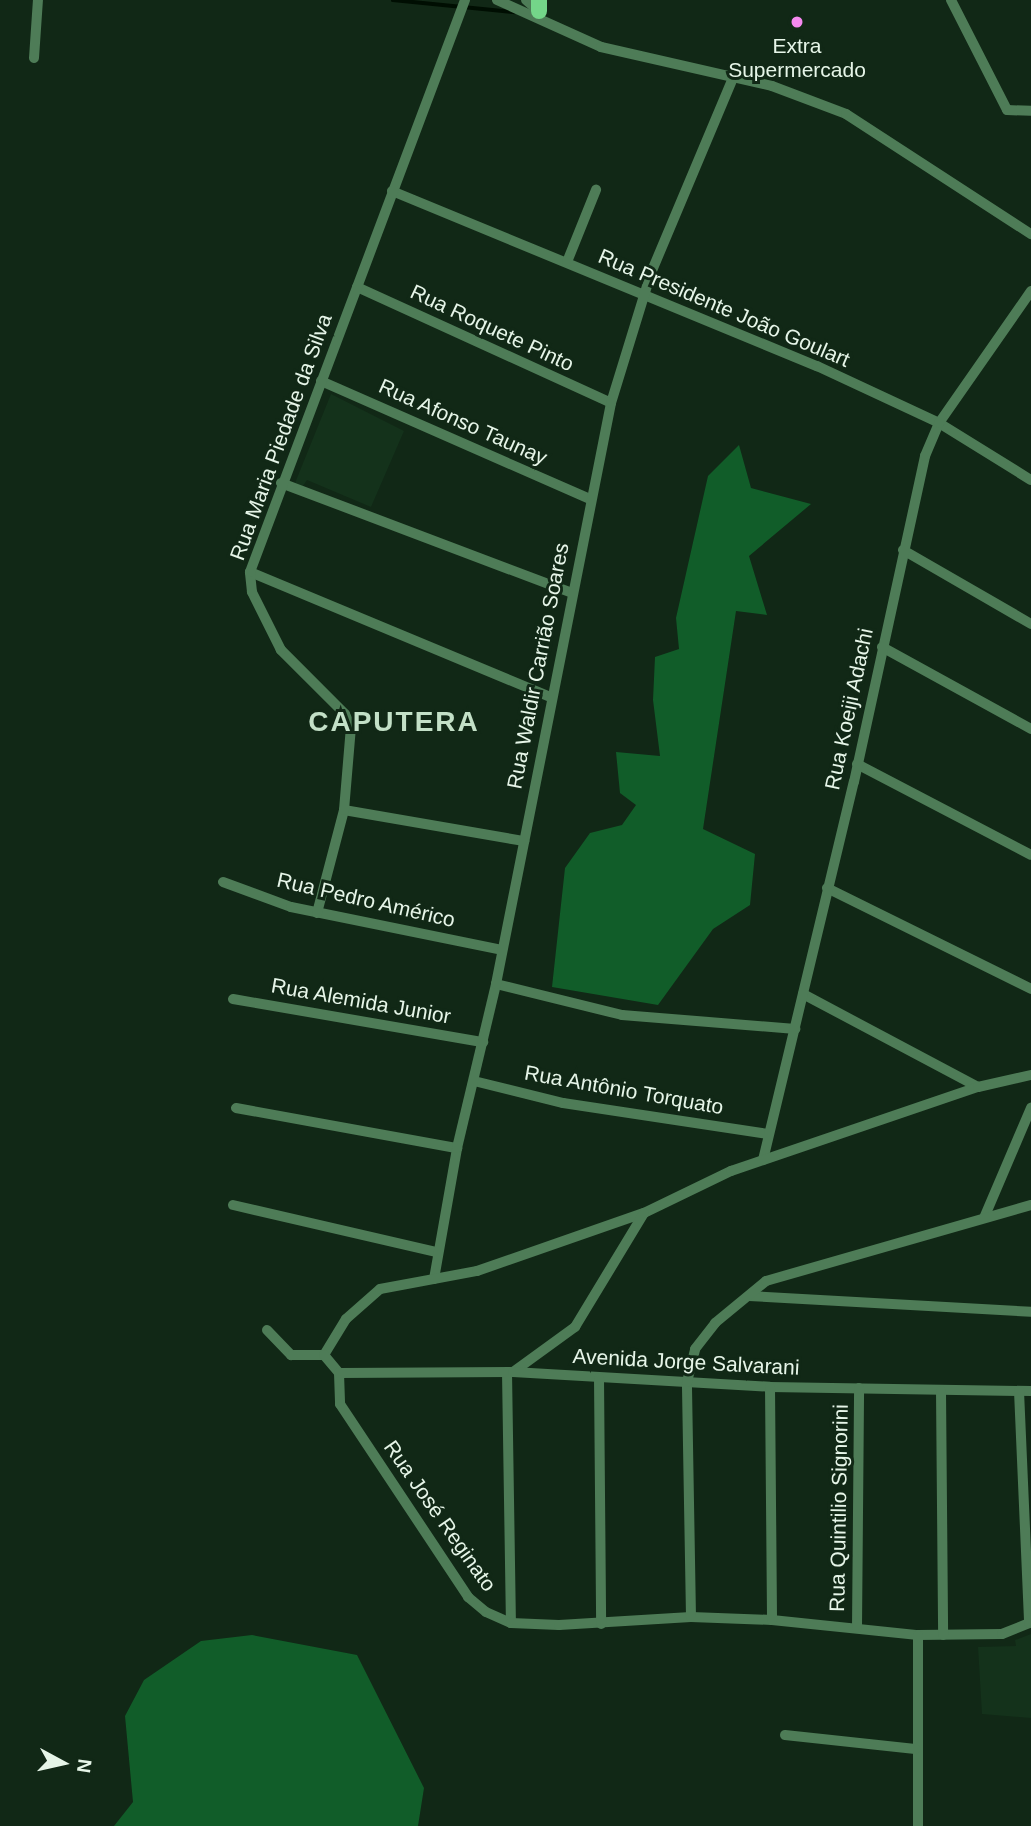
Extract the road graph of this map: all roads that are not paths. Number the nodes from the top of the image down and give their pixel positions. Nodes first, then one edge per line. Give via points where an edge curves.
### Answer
1 (38, 0) edge
2 (465, 0) edge
3 (497, 0) edge
4 (526, 0) edge
5 (951, 0) edge
6 (539, 5) edge
7 (551, 28) junction
8 (34, 58) dead end
9 (734, 76) junction
10 (1031, 111) edge
11 (596, 190) dead end
12 (392, 191) junction
13 (1031, 234) edge
14 (567, 262) junction
15 (358, 287) junction
16 (1031, 291) edge
17 (643, 295) junction
18 (321, 381) junction
19 (611, 403) junction
20 (939, 423) junction
21 (1031, 480) edge
22 (281, 483) junction
23 (590, 499) junction
24 (903, 550) junction
25 (250, 572) junction
26 (572, 593) junction
27 (1031, 624) edge
28 (882, 647) junction
29 (550, 697) junction
30 (1031, 729) edge
31 (857, 764) junction
32 (344, 810) junction
33 (524, 841) junction
34 (1031, 855) edge
35 (223, 881) dead end
36 (827, 888) junction
37 (317, 913) junction
38 (502, 950) junction
39 (496, 984) junction
40 (1031, 989) edge
41 (803, 995) junction
42 (233, 999) dead end
43 (795, 1029) junction
44 (483, 1042) junction
45 (1031, 1075) edge
46 (474, 1081) junction
47 (978, 1087) junction
48 (236, 1108) dead end
49 (1031, 1108) edge
50 (768, 1134) junction
51 (457, 1148) junction
52 (763, 1160) junction
53 (233, 1205) dead end
54 (1031, 1206) edge
55 (644, 1213) junction
56 (984, 1218) junction
57 (436, 1252) junction
58 (434, 1279) junction
59 (749, 1296) junction
60 (1031, 1312) edge
61 (267, 1329) dead end
62 (324, 1355) junction
63 (510, 1372) junction
64 (339, 1373) junction
65 (599, 1378) junction
66 (687, 1382) junction
67 (770, 1387) junction
68 (859, 1388) junction
69 (942, 1391) junction
70 (1019, 1391) junction
71 (1031, 1391) edge
72 (691, 1618) junction
73 (772, 1620) junction
74 (1030, 1622) edge
75 (511, 1623) junction
76 (601, 1624) junction
77 (857, 1628) junction
78 (918, 1635) junction
79 (943, 1635) junction
80 (785, 1735) dead end
81 (915, 1749) junction
82 (918, 1826) edge

1 - 8 street
2 - 12 street, Rua Maria Piedade da Silva
3 - 7 street
4 - 6 street
5 - 10 street via 1007,110
6 - 7 street
7 - 9 street via 601,47
9 - 13 street via 846,114
9 - 17 street, Rua Waldir Carrião Soares
11 - 14 street
12 - 14 street, Rua Presidente João Goulart
12 - 15 street, Rua Maria Piedade da Silva
14 - 17 street, Rua Presidente João Goulart
15 - 18 street, Rua Maria Piedade da Silva
15 - 19 street, Rua Roquete Pinto
16 - 20 street, Rua Koeiji Adachi
17 - 19 street, Rua Waldir Carrião Soares
17 - 20 street, Rua Presidente João Goulart via 806,361
18 - 22 street, Rua Maria Piedade da Silva
18 - 23 street, Rua Afonso Taunay
19 - 23 street, Rua Waldir Carrião Soares
20 - 21 street, Rua Presidente João Goulart
20 - 24 street, Rua Koeiji Adachi via 925,457
22 - 25 street, Rua Maria Piedade da Silva
22 - 26 street
23 - 26 street, Rua Waldir Carrião Soares
24 - 27 street
24 - 28 street, Rua Koeiji Adachi
25 - 29 street
25 - 32 street, Rua Maria Piedade da Silva via 252,592 281,650 345,715 351,727
26 - 29 street, Rua Waldir Carrião Soares
28 - 30 street
28 - 31 street, Rua Koeiji Adachi
29 - 33 street, Rua Waldir Carrião Soares
31 - 34 street
31 - 36 street, Rua Koeiji Adachi
32 - 33 street
32 - 37 street, Rua Maria Piedade da Silva
33 - 38 street, Rua Waldir Carrião Soares
35 - 37 street, Rua Pedro Américo
36 - 40 street
36 - 41 street, Rua Koeiji Adachi
37 - 38 street, Rua Pedro Américo
38 - 39 street, Rua Waldir Carrião Soares
39 - 43 street via 622,1015
39 - 44 street, Rua Waldir Carrião Soares
41 - 43 street, Rua Koeiji Adachi
41 - 47 street
42 - 44 street, Rua Alemida Junior
43 - 50 street, Rua Koeiji Adachi
44 - 46 street, Rua Waldir Carrião Soares
45 - 47 street
46 - 50 street, Rua Antônio Torquato via 563,1103
46 - 51 street, Rua Waldir Carrião Soares
47 - 52 street
48 - 51 street
49 - 56 street
50 - 52 street, Rua Koeiji Adachi
51 - 57 street, Rua Waldir Carrião Soares
52 - 55 street
53 - 57 street
54 - 56 street
55 - 58 street via 477,1270
55 - 63 street via 575,1327
56 - 59 street via 769,1279
57 - 58 street, Rua Waldir Carrião Soares
58 - 62 street via 369,1295 346,1319
59 - 60 street
59 - 66 street via 715,1323 695,1349
61 - 62 street via 291,1355
62 - 64 street
63 - 64 street, Avenida Jorge Salvarani
63 - 65 street, Avenida Jorge Salvarani
63 - 75 street
64 - 75 street, Rua José Reginato via 340,1404 467,1597 485,1612
65 - 66 street, Avenida Jorge Salvarani
65 - 76 street
66 - 67 street, Avenida Jorge Salvarani
66 - 72 street
67 - 68 street, Avenida Jorge Salvarani
67 - 73 street
68 - 69 street, Avenida Jorge Salvarani
68 - 77 street, Rua Quintilio Signorini
69 - 70 street, Avenida Jorge Salvarani
69 - 79 street
70 - 71 street, Avenida Jorge Salvarani
70 - 74 street
72 - 73 street, Rua José Reginato
72 - 76 street, Rua José Reginato
73 - 77 street, Rua José Reginato
74 - 79 street, Rua José Reginato via 1002,1634
75 - 76 street, Rua José Reginato
77 - 78 street, Rua José Reginato
78 - 79 street, Rua José Reginato
78 - 81 street
80 - 81 street
81 - 82 street

